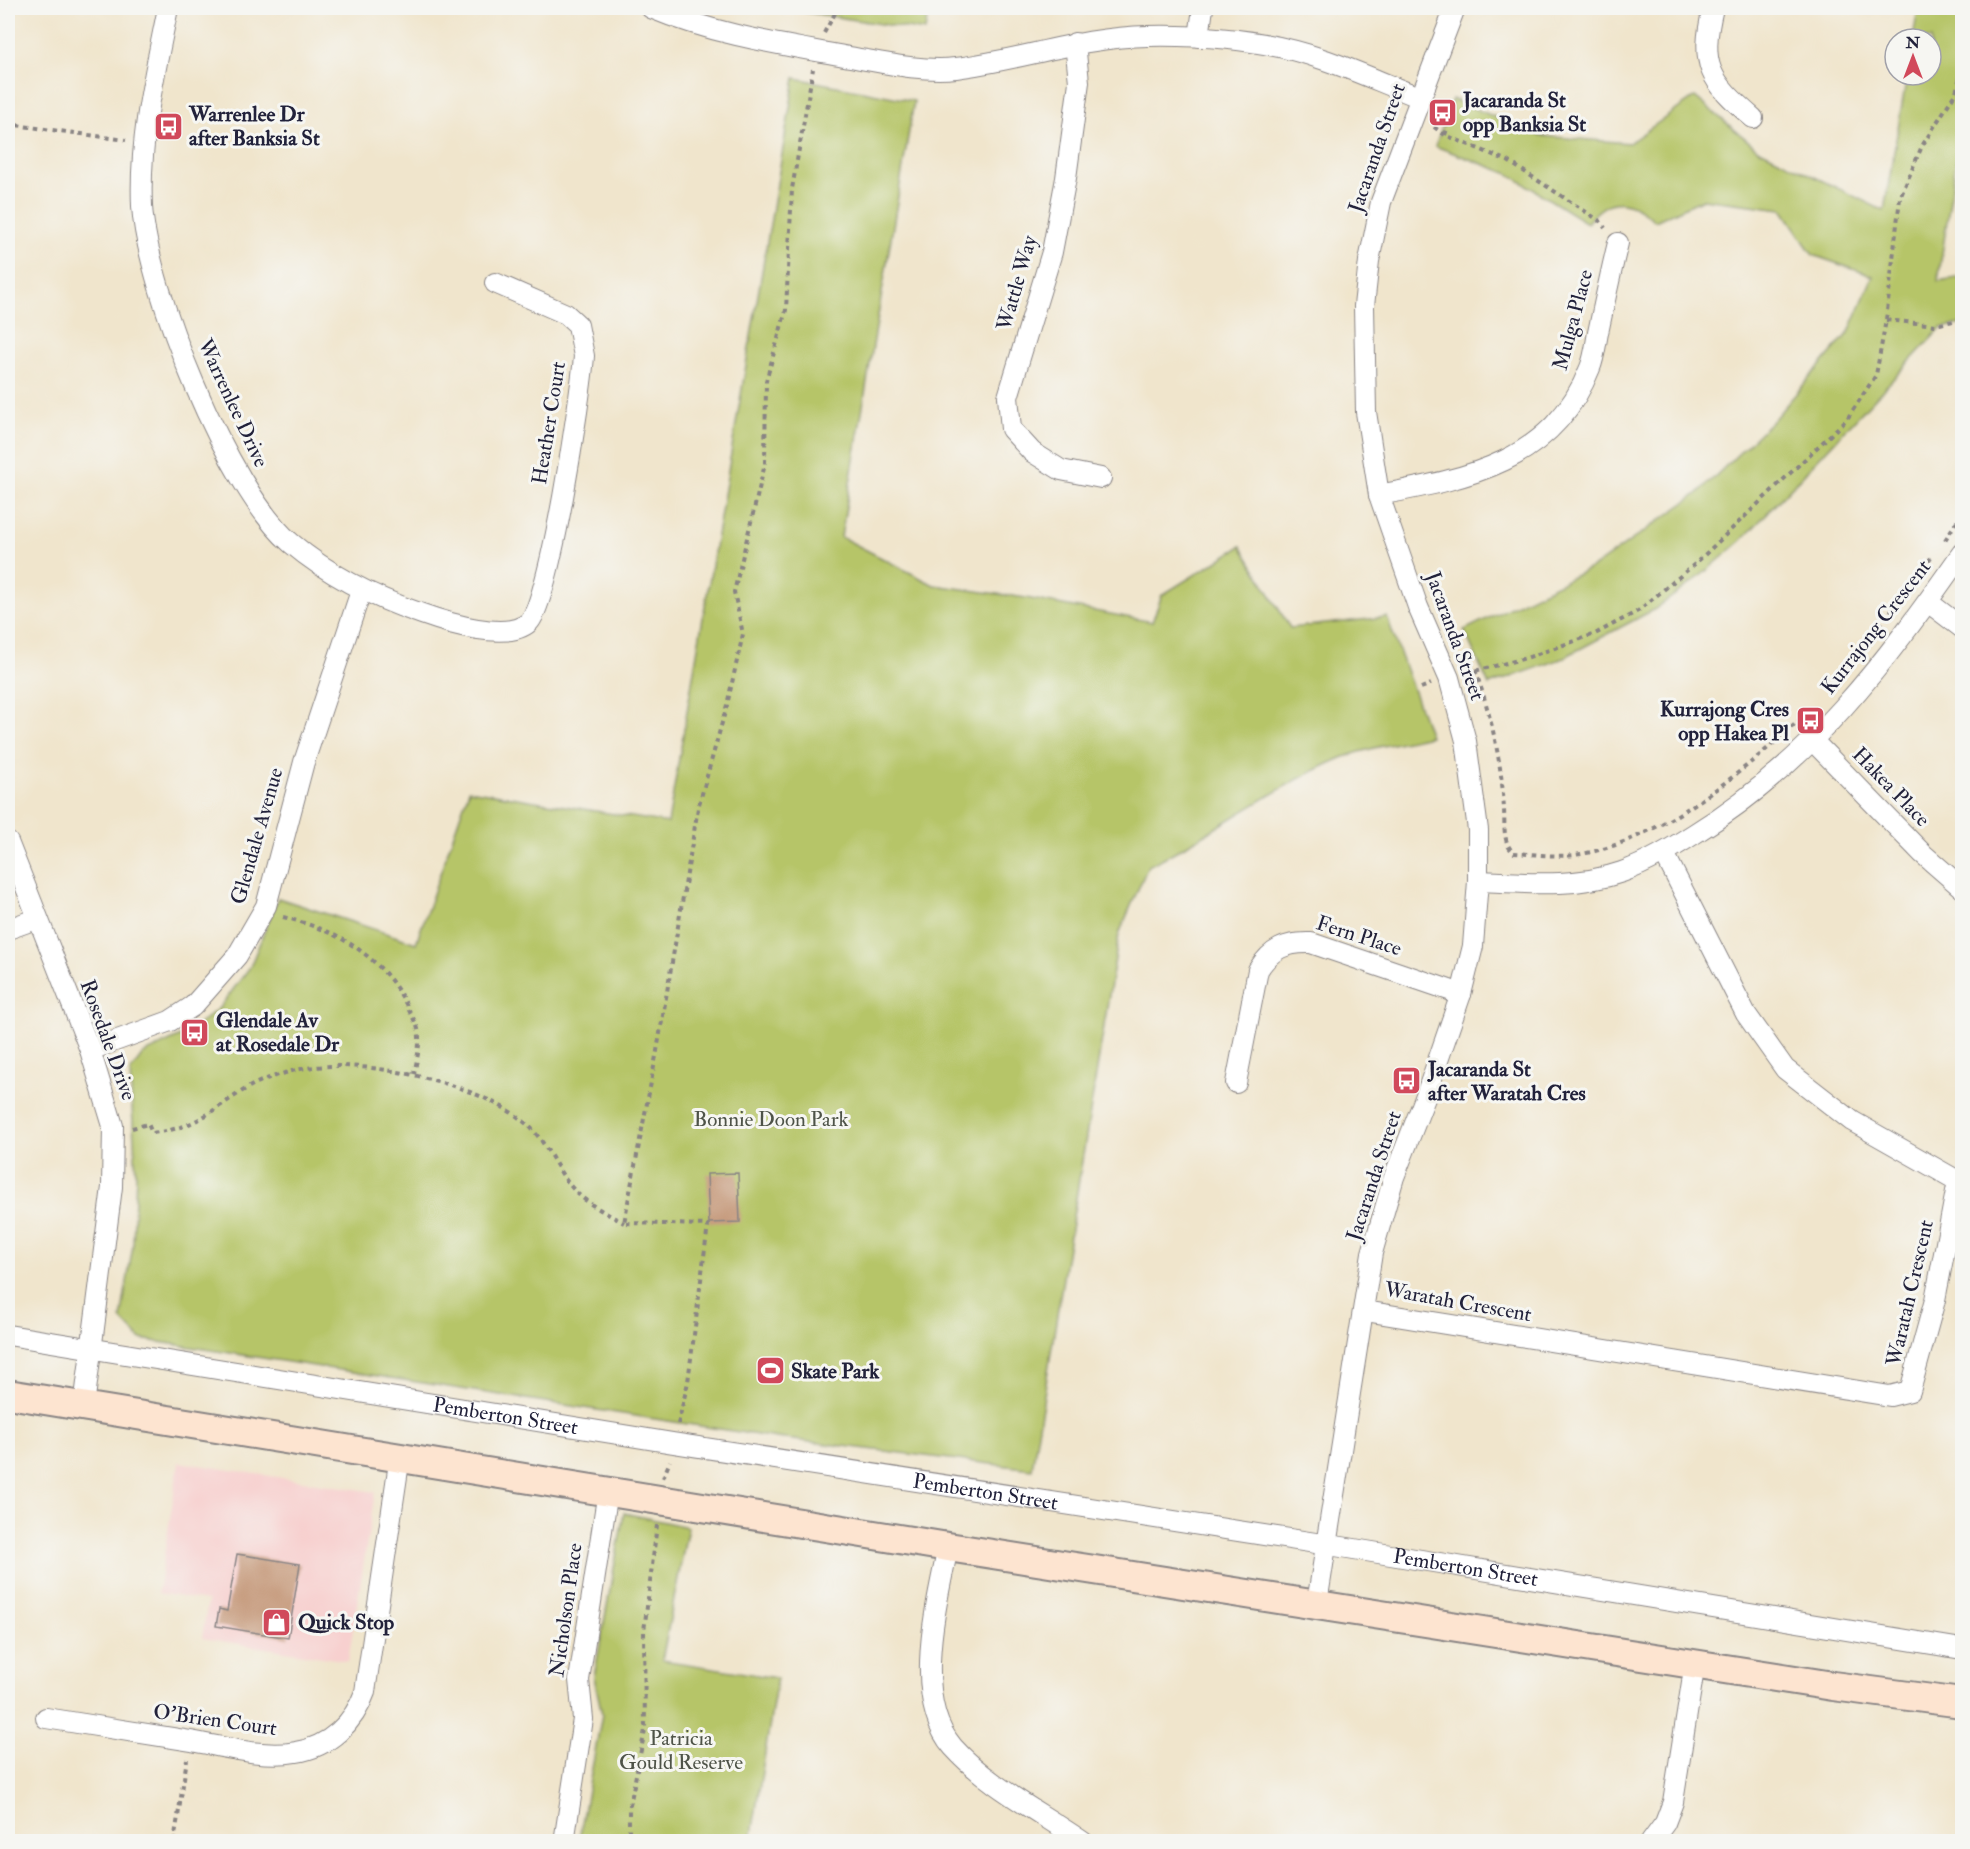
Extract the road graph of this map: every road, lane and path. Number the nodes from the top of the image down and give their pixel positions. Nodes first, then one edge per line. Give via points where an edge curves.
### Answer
1 (168, 8) edge
2 (651, 8) edge
3 (838, 8) edge
4 (1203, 8) edge
5 (1455, 8) edge
6 (1713, 8) edge
7 (1199, 37) junction
8 (1075, 43) junction
9 (817, 51) junction
10 (1962, 69) edge
11 (1419, 98) junction
12 (1453, 111) dead end
13 (1753, 118) dead end
14 (8, 124) edge
15 (1434, 127) dead end
16 (1445, 135) junction
17 (143, 141) junction
18 (1618, 243) joint
19 (495, 283) dead end
20 (1962, 319) edge
21 (1886, 320) junction
22 (1101, 478) dead end
23 (1379, 495) junction
24 (1962, 513) edge
25 (1941, 544) dead end
26 (1934, 553) dead end
27 (1962, 553) edge
28 (361, 591) junction
29 (1928, 602) junction
30 (531, 620) joint
31 (1962, 628) edge
32 (1475, 670) junction
33 (1449, 678) junction
34 (1839, 678) dead end
35 (1421, 688) dead end
36 (1810, 710) dead end
37 (1814, 742) junction
38 (8, 842) edge
39 (1664, 853) junction
40 (1478, 881) junction
41 (1962, 888) edge
42 (266, 906) junction
43 (36, 919) junction
44 (8, 929) edge
45 (1461, 994) junction
46 (90, 1050) junction
47 (414, 1074) junction
48 (1236, 1083) dead end
49 (113, 1126) junction
50 (624, 1223) junction
51 (1365, 1311) junction
52 (8, 1335) edge
53 (91, 1347) junction
54 (8, 1394) edge
55 (84, 1406) junction
56 (673, 1443) junction
57 (400, 1456) junction
58 (663, 1475) dead end
59 (608, 1491) junction
60 (658, 1514) dead end
61 (1326, 1545) junction
62 (948, 1547) junction
63 (1317, 1603) junction
64 (1962, 1649) edge
65 (1695, 1663) junction
66 (1962, 1703) edge
67 (46, 1718) dead end
68 (189, 1741) junction
69 (174, 1842) edge
70 (564, 1842) edge
71 (629, 1842) edge
72 (1083, 1842) edge
73 (1651, 1842) edge

1 - 17 street, Warrenlee Drive
2 - 9 street via 734,36
3 - 9 path
4 - 7 street
5 - 11 street, Jacaranda Street
6 - 13 street via 1706,48 1710,68 1722,91
7 - 8 street via 1146,36
7 - 11 street via 1270,45 1321,58
8 - 9 street via 1010,60 953,68 895,65
8 - 22 street, Wattle Way via 1079,82 1052,252 1008,397 1011,429 1032,452 1061,470
9 - 50 path via 792,189 786,310 766,381 765,464 734,592 743,634 728,705 698,808
10 - 21 path via 1956,93 1922,146 1900,198
11 - 23 street, Jacaranda Street via 1381,202 1366,284 1366,412
12 - 16 path
14 - 17 path
15 - 16 path
16 - 18 path via 1508,160 1600,221
17 - 28 street, Warrenlee Drive via 142,208 147,241 171,324 222,446 268,520 291,543
18 - 23 street, Mulga Place via 1590,367 1568,410 1536,444 1496,466 1462,478
19 - 30 street, Heather Court via 566,314 578,325 584,356 550,561 540,602
20 - 21 path via 1936,325
21 - 32 path via 1876,375 1847,419 1696,563 1638,611 1595,634 1526,658
23 - 33 street, Jacaranda Street via 1418,607
24 - 25 path
26 - 34 path
27 - 29 street, Kurrajong Crescent
28 - 30 street, Warrenlee Drive via 433,618 471,627 501,632 520,629
28 - 42 street, Glendale Avenue via 304,762
29 - 31 street
29 - 37 street, Kurrajong Crescent
32 - 33 path
32 - 36 path via 1501,771 1506,842 1514,853 1573,855 1608,847 1644,832 1708,795 1763,754
33 - 35 path
33 - 40 street, Jacaranda Street via 1474,790
37 - 39 street, Kurrajong Crescent via 1726,814
37 - 41 street, Hakea Place via 1923,854
38 - 43 street, Rosedale Drive
39 - 40 street, Kurrajong Crescent via 1622,872 1575,882
39 - 51 street, Waratah Crescent via 1746,1014 1785,1069 1852,1122 1958,1181 1935,1299 1910,1391 1890,1396
40 - 45 street, Jacaranda Street via 1473,946
42 - 46 street, Glendale Avenue via 237,956 193,1006 150,1030
42 - 47 path via 272,915 313,925 343,938 396,984 418,1029
43 - 44 street
43 - 46 street, Rosedale Drive
45 - 48 street, Fern Place via 1311,943 1297,942 1275,949 1258,970
45 - 51 street, Jacaranda Street via 1381,1218
46 - 49 street, Rosedale Drive
47 - 49 path via 312,1067 251,1086 188,1126 152,1133 148,1124 132,1128
47 - 50 path via 467,1089 505,1109 530,1128 578,1193
49 - 53 street, Rosedale Drive via 111,1197
50 - 56 path via 708,1225 688,1382
51 - 61 street, Jacaranda Street
52 - 53 street, Pemberton Street
53 - 55 street, Rosedale Drive
53 - 56 street, Pemberton Street
54 - 55 main road
55 - 57 main road
56 - 58 path
56 - 61 street, Pemberton Street
57 - 59 main road
57 - 68 street, O'Brien Court via 370,1669 361,1702 348,1723 329,1740 297,1752 247,1751
59 - 62 main road
59 - 70 street, Nicholson Place via 579,1680 583,1719
60 - 71 path via 644,1631 645,1730 629,1810
61 - 63 street, Jacaranda Street
61 - 64 street, Pemberton Street
62 - 63 main road
62 - 72 street via 934,1624 931,1674 936,1716 952,1745 972,1765
63 - 65 main road
65 - 66 main road
65 - 73 street via 1673,1802
67 - 68 street, O'Brien Court
68 - 69 path

